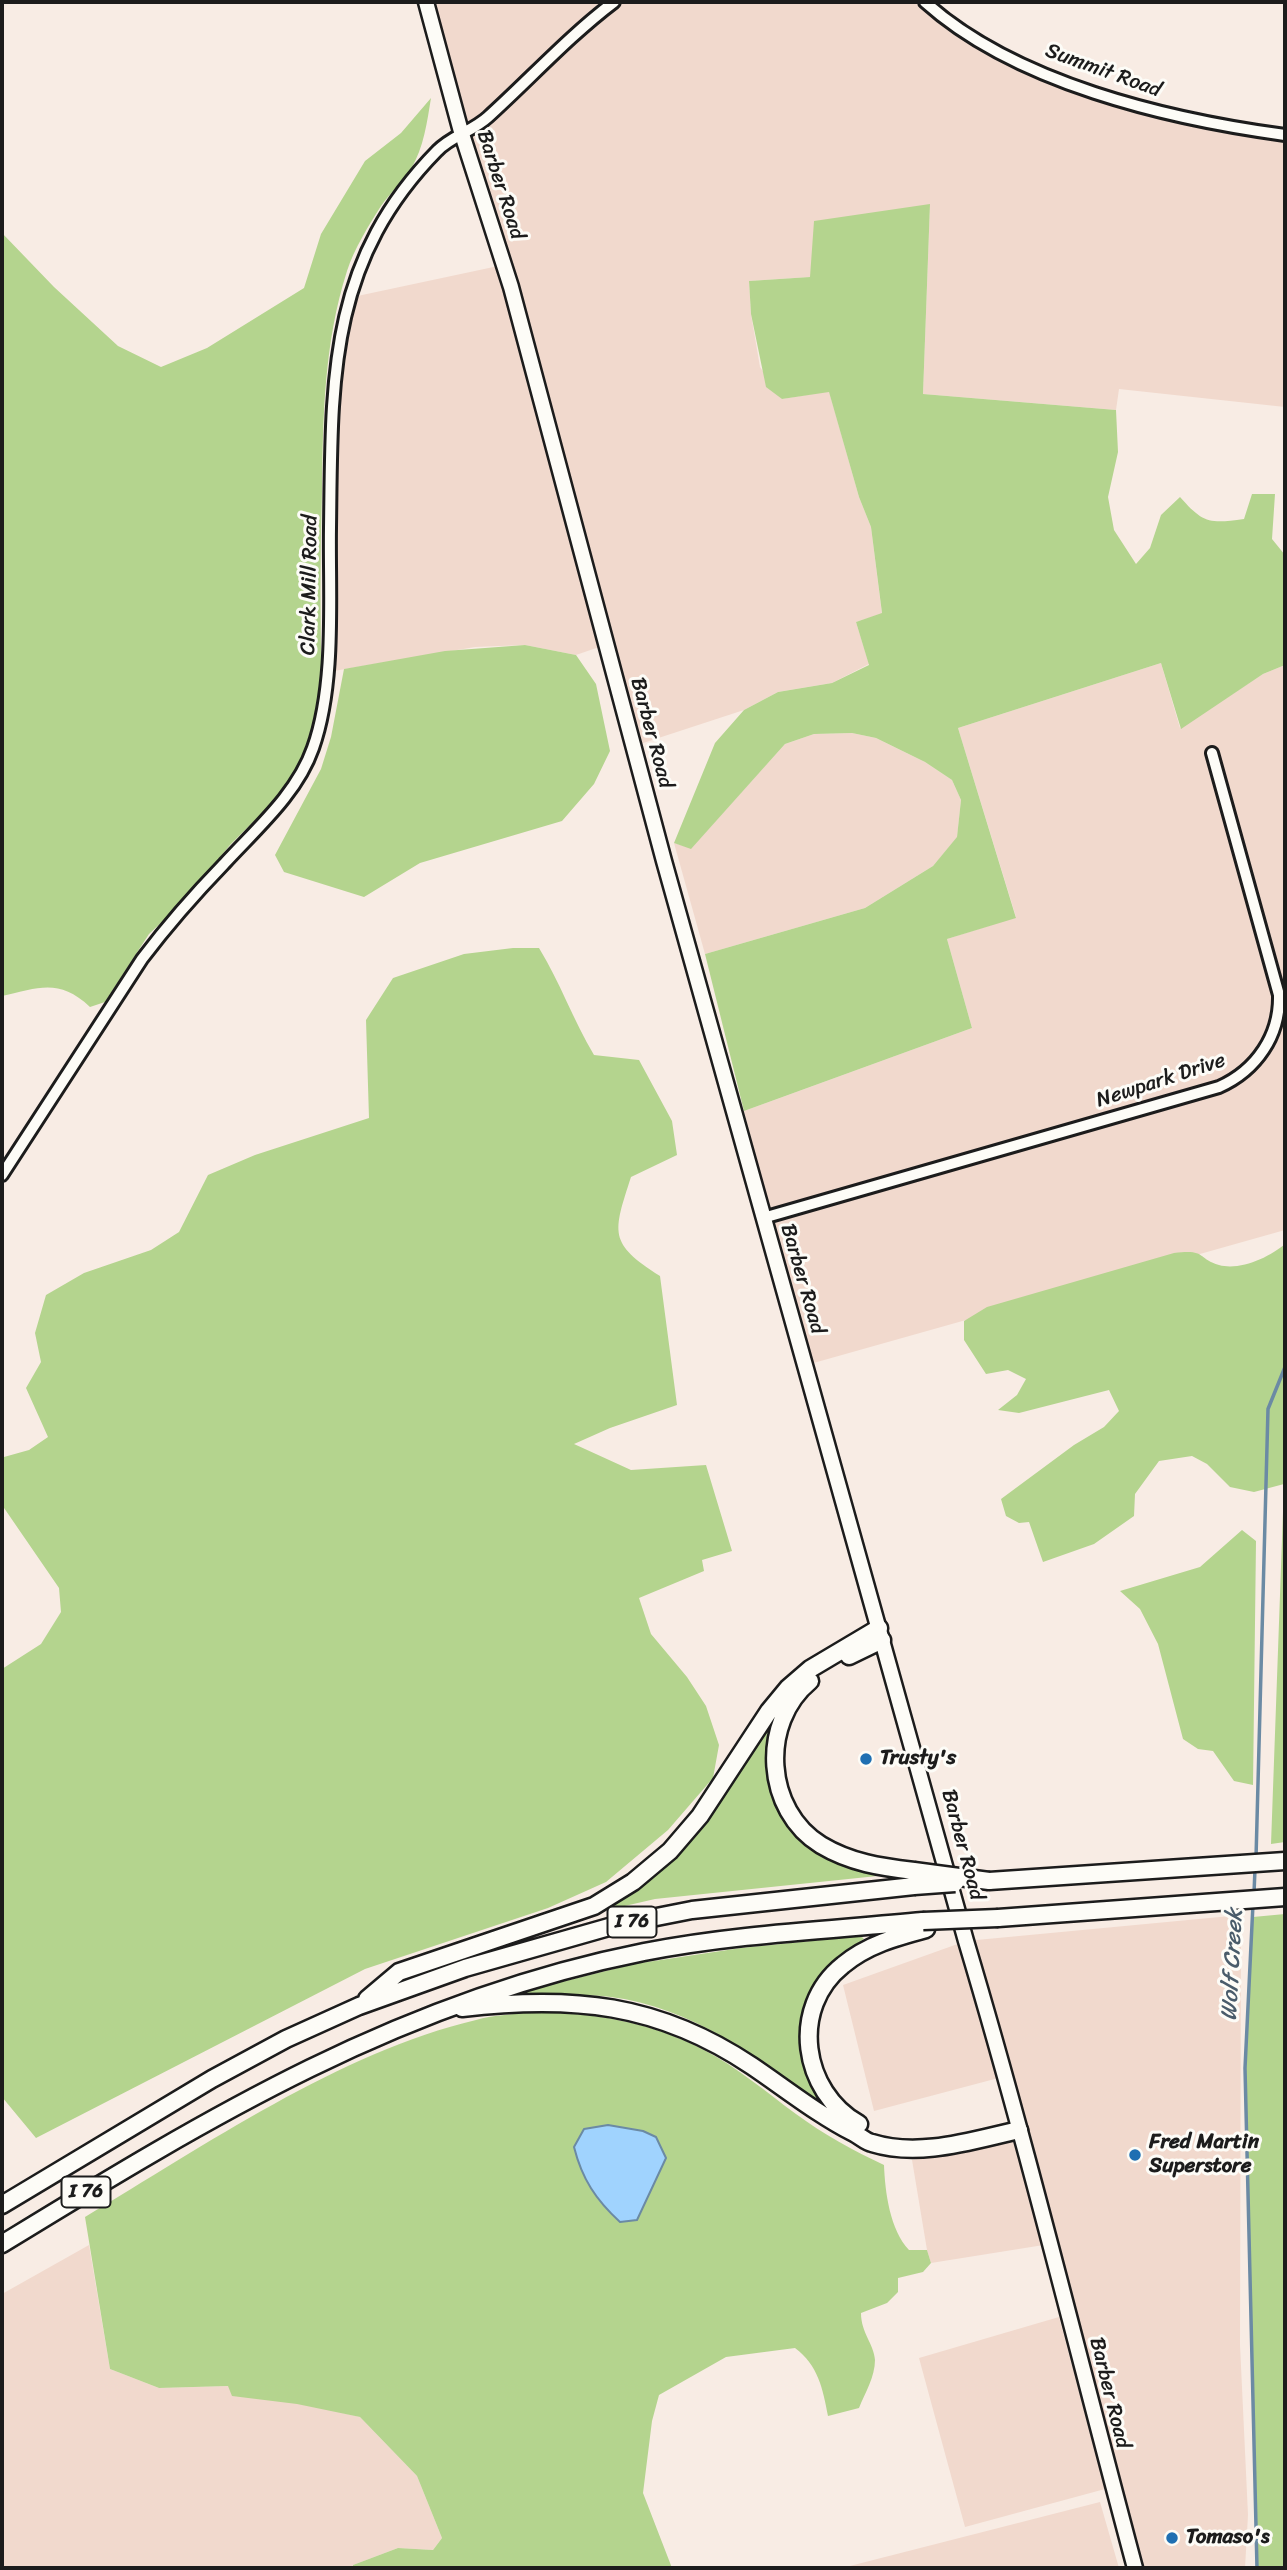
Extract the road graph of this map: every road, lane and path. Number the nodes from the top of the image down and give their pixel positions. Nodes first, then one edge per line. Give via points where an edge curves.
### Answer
1 (426, 2) edge
2 (614, 2) edge
3 (925, 2) edge
4 (462, 135) junction
5 (1285, 135) edge
6 (1212, 754) dead end
7 (2, 1175) edge
8 (763, 1218) junction
9 (881, 1634) junction
10 (1285, 1861) edge
11 (914, 1879) junction
12 (1285, 1897) edge
13 (924, 1925) junction
14 (359, 2006) junction
15 (418, 2018) junction
16 (1018, 2124) junction
17 (2, 2205) edge
18 (2, 2244) edge
19 (1135, 2568) edge

1 - 4 main road, Barber Road
2 - 4 street, Clark Mill Road via 485,120
3 - 5 street, Summit Road via 981,43 1079,87 1180,117
4 - 7 street, Clark Mill Road via 438,150 391,207 370,240 348,298 337,354 327,686 320,727 306,765 286,797 142,959
4 - 8 main road, Barber Road via 511,286
6 - 8 street, Newpark Drive via 1279,995 1270,1038 1252,1065 1220,1087
8 - 9 main road, Barber Road
9 - 11 highway via 821,1673 794,1698 777,1739 775,1772 786,1807 813,1839 859,1864
9 - 14 highway via 810,1669 788,1688 700,1816 670,1851 633,1882 594,1906 399,1972
9 - 16 main road, Barber Road
10 - 11 highway, bridge via 989,1881
11 - 14 highway, I 76 via 616,1925 465,1968
12 - 13 highway, bridge
13 - 15 highway, I 76 via 733,1938 644,1952 494,1990
13 - 16 highway via 862,1952 827,1982 809,2032 809,2055 817,2079 843,2115 874,2133 897,2139 942,2137
14 - 17 highway, I 76 via 212,2079
15 - 16 highway via 524,2002 584,2003 671,2022 713,2042 870,2143 923,2149
15 - 18 highway, I 76 via 246,2099
16 - 19 main road, Barber Road

